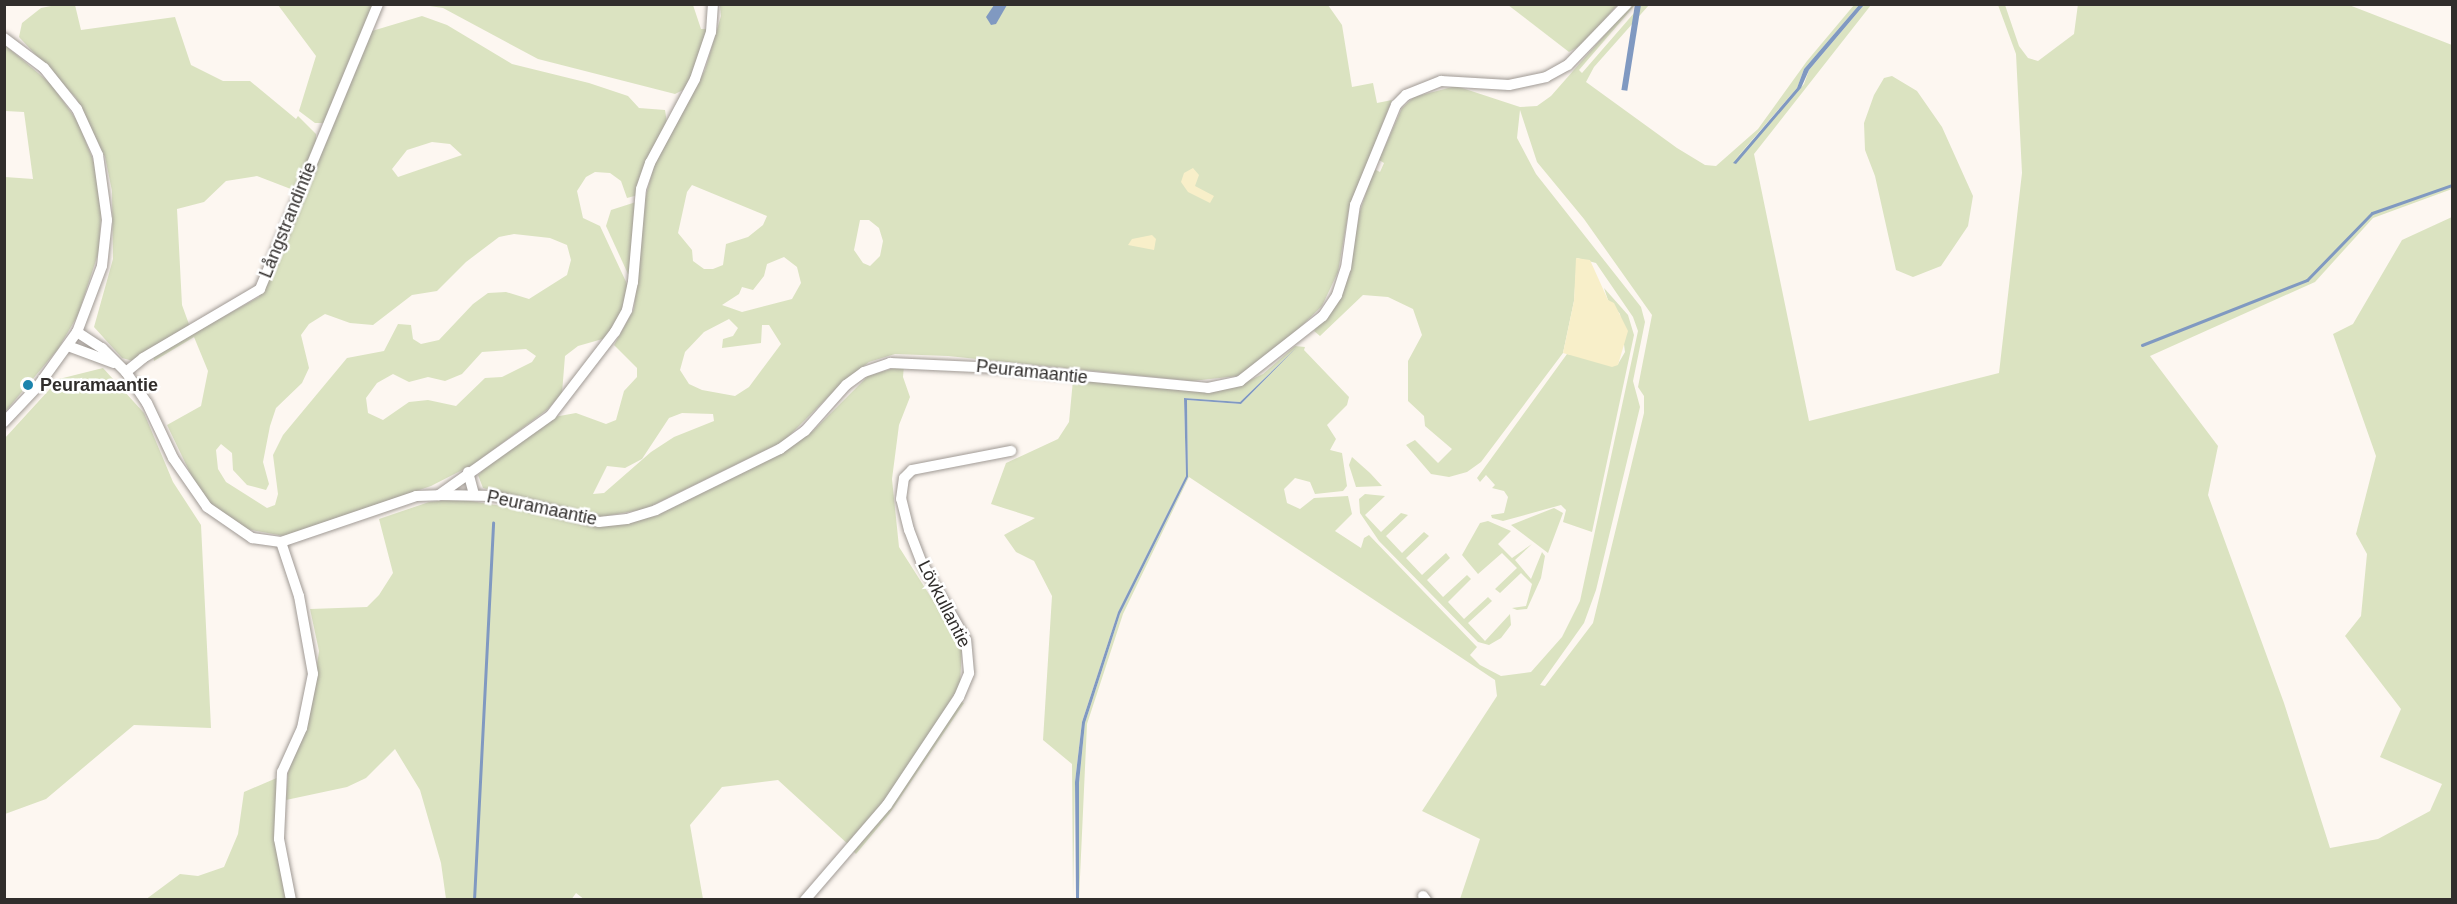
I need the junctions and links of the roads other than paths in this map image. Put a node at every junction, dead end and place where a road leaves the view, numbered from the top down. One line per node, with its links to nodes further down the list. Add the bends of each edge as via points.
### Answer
1 (378, 4): 8 (street, Långstrandintie, via 260,290 157,349)
2 (713, 4): 11 (street, via 711,32 696,76 650,163 641,189 627,310 615,332 551,415)
3 (1627, 4): 12 (street, Peuramaantie, via 1568,65 1546,77 1509,85 1441,81 1406,95 1396,105 1355,205 1346,268 1337,296 1323,316 1240,381 1208,388 998,368 890,363 864,372 846,385 805,431 780,449 656,510 599,522)
4 (4, 38): 5 (street, via 44,68 63,89 89,132 102,172 105,246 97,285)
5 (77, 332): 6 (street); 7 (street, via 102,348)
6 (68, 346): 7 (street); 9 (street, via 39,386)
7 (115, 364): 8 (street)
8 (126, 372): 14 (street, via 147,403 173,458 207,507 239,533)
9 (4, 422)
10 (1011, 451): 16 (street, Lövkullantie, via 912,470 904,478 902,499 909,530 921,561 966,640 969,673 887,805)
11 (468, 472): 12 (street); 13 (street)
12 (474, 494): 13 (street, Peuramaantie)
13 (439, 495): 14 (street, Peuramaantie, via 416,496)
14 (281, 542): 15 (street, via 299,596 313,674 302,728 281,781 279,839)
15 (291, 900)
16 (805, 900)

